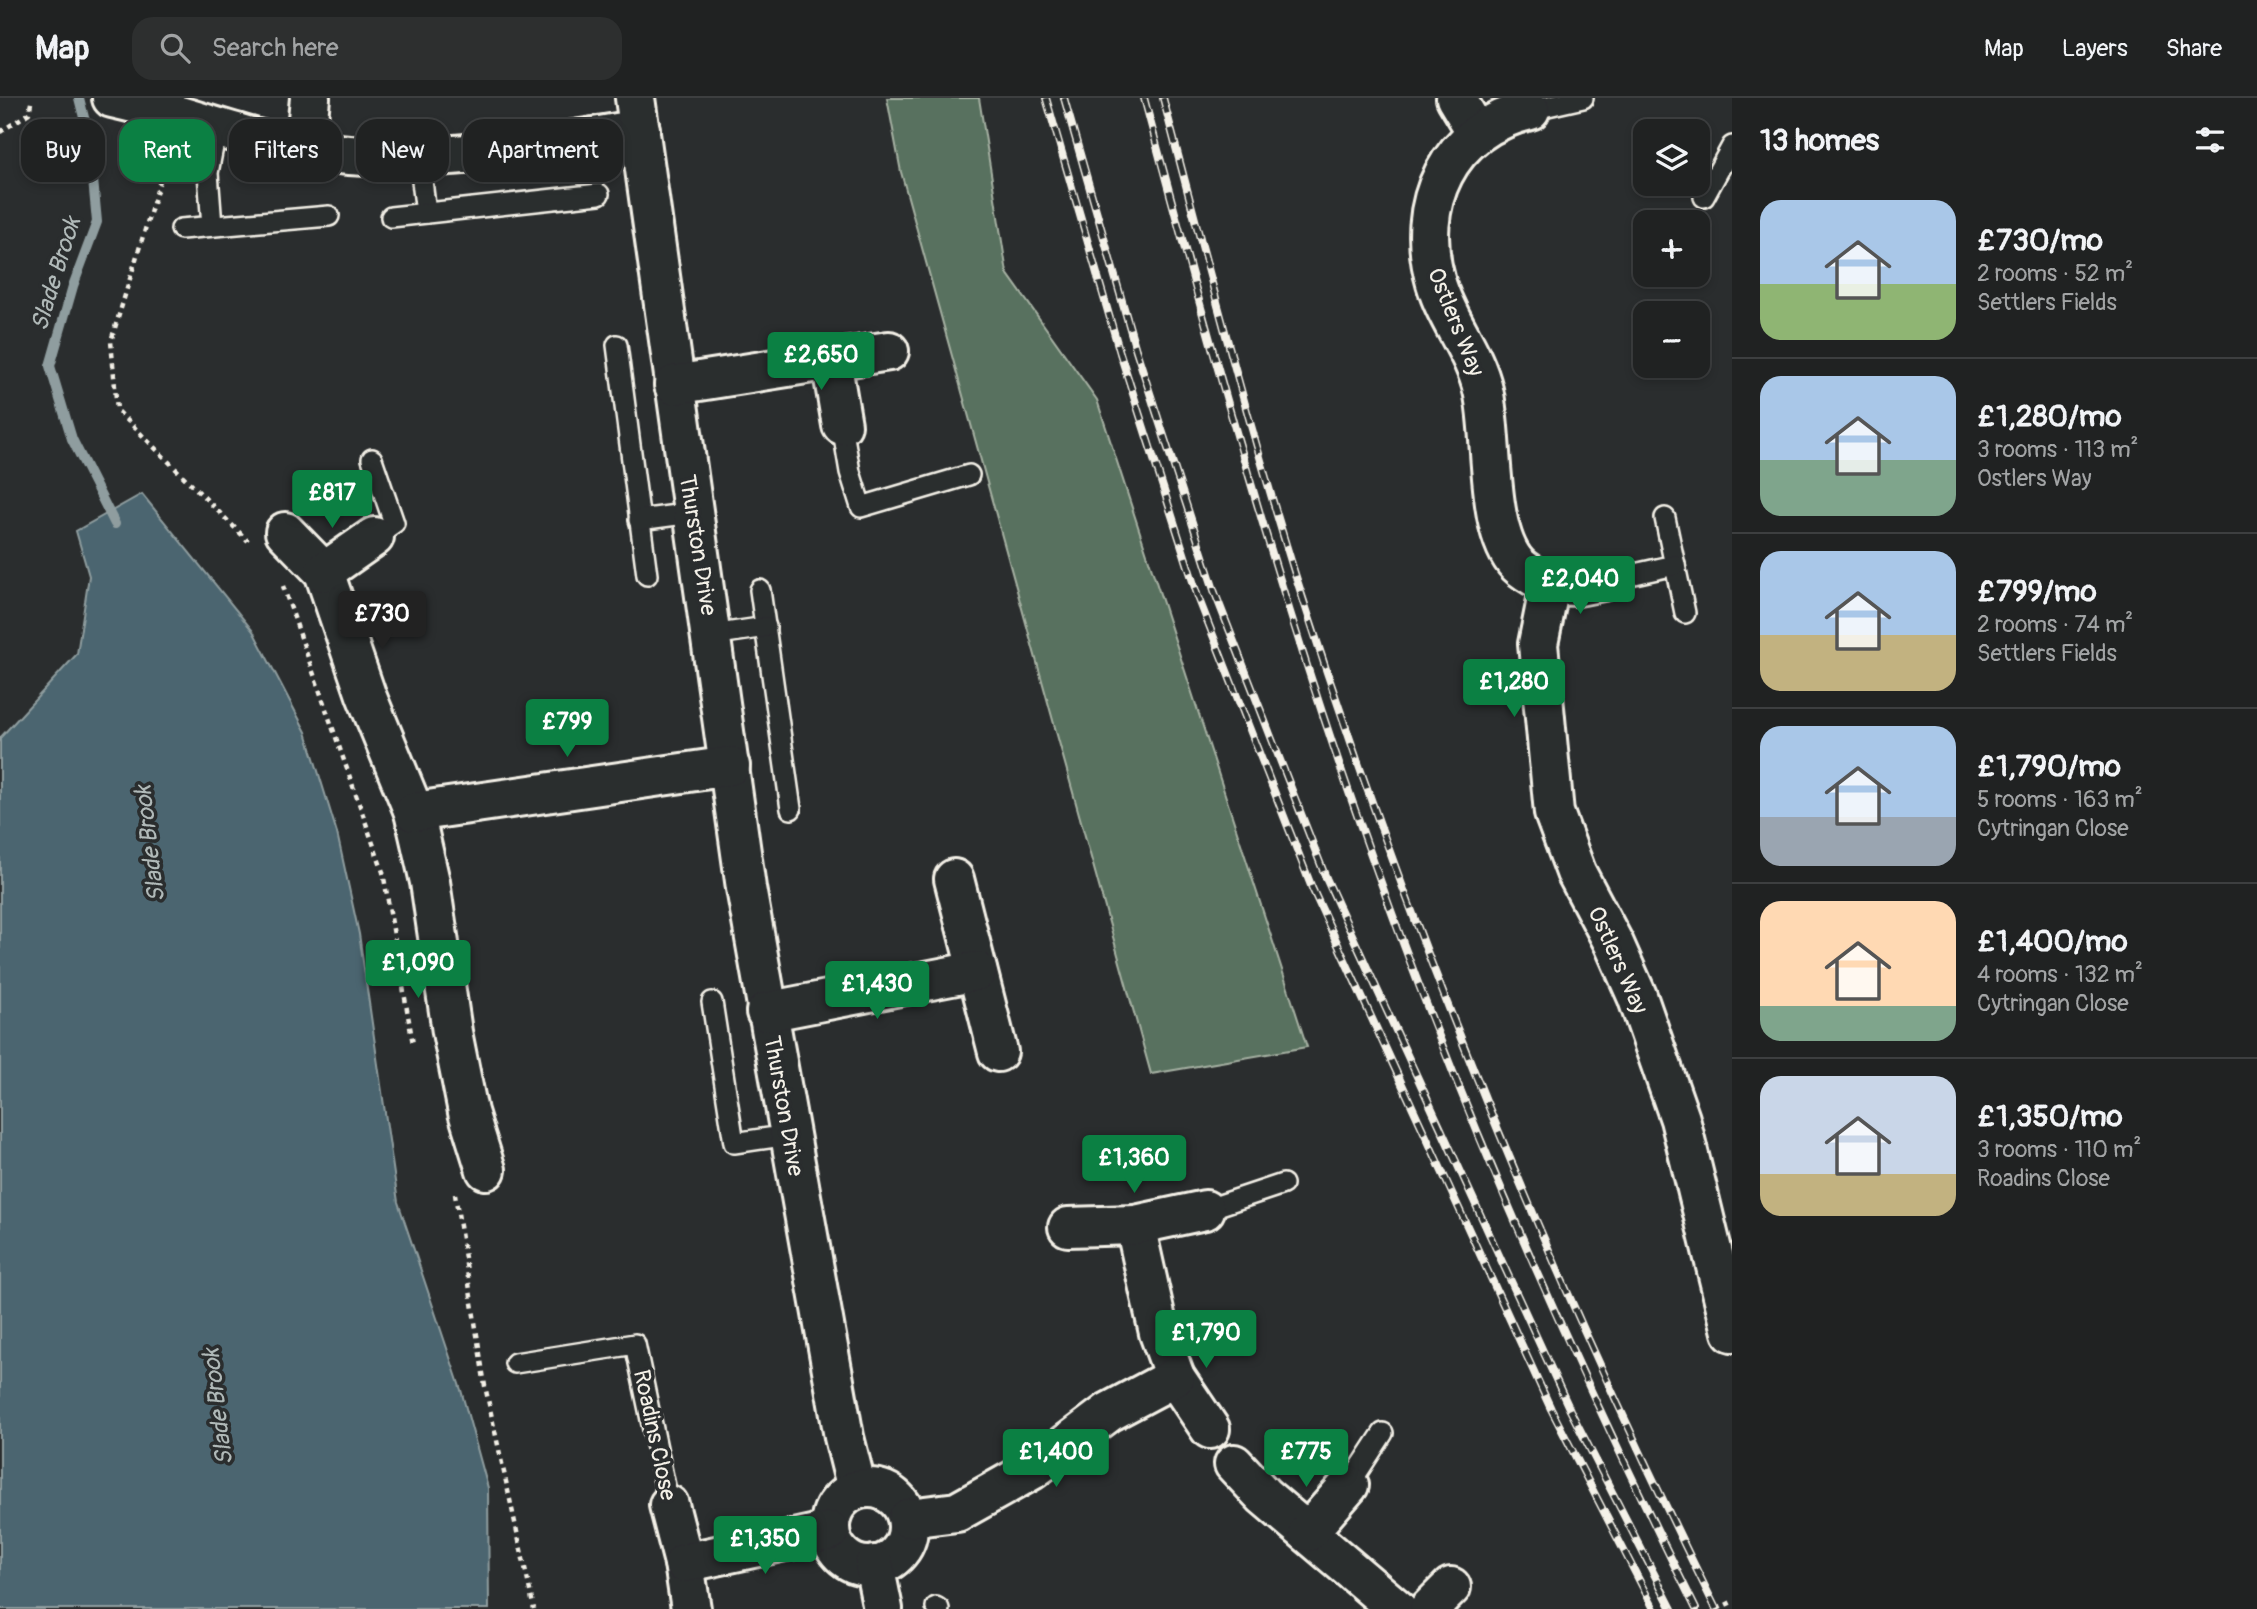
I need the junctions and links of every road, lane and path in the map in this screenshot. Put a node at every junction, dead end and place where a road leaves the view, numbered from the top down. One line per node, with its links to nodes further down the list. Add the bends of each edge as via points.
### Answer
1 (32, 98): 12 (path, via 29,113)
2 (113, 98): 7 (street, Thurston Drive)
3 (310, 98): 9 (street)
4 (1456, 98): 13 (street)
5 (1583, 98): 6 (lane)
6 (1530, 110): 13 (street, Ostlers Way, via 1506,116)
7 (180, 114): 10 (street, Thurston Drive); 35 (path, via 111,341 117,410)
8 (638, 114): 15 (street, Thurston Drive); 27 (street, Thurston Drive)
9 (308, 119)
10 (216, 126): 11 (street, Thurston Drive); 22 (lane, via 208,173)
11 (229, 129)
12 (0, 132)
13 (1477, 133): 41 (street, Ostlers Way, via 1434,192 1430,257 1436,285 1480,376 1490,466 1507,547 1526,572)
14 (1732, 146): 18 (lane)
15 (449, 151)
16 (422, 182): 19 (lane)
17 (599, 194): 19 (lane)
18 (1704, 197)
19 (426, 213): 21 (lane)
20 (330, 216): 22 (lane)
21 (391, 217)
22 (212, 226): 23 (lane)
23 (181, 229)
24 (617, 345): 33 (lane)
25 (889, 351): 26 (street)
26 (831, 360): 27 (street); 28 (street)
27 (674, 385): 31 (street, Thurston Drive)
28 (842, 425): 30 (lane, via 861,507)
29 (372, 458): 34 (lane, via 394,523)
30 (969, 475)
31 (692, 513): 33 (lane); 45 (street, Thurston Drive)
32 (1665, 518): 36 (lane)
33 (639, 520): 38 (lane)
34 (374, 537): 37 (street)
35 (272, 541): 37 (street)
36 (1675, 565): 39 (lane); 43 (lane)
37 (324, 572): 48 (street, via 366,695)
38 (647, 575)
39 (1604, 581): 41 (street)
40 (282, 584): 53 (path, via 383,872)
41 (1550, 585): 62 (street, Ostlers Way, via 1538,644 1554,813 1576,872 1637,996 1680,1119)
42 (760, 590): 44 (lane)
43 (1685, 613)
44 (766, 627): 45 (lane); 47 (lane)
45 (712, 635): 46 (street, Thurston Drive)
46 (730, 766): 48 (street); 52 (street, Thurston Drive)
47 (791, 809)
48 (414, 812): 56 (street, via 430,882 465,1099)
49 (954, 879): 50 (street)
50 (977, 971): 52 (street); 54 (street)
51 (712, 1002): 55 (lane, via 734,1143)
52 (766, 1012): 55 (street, Thurston Drive)
53 (414, 1046)
54 (998, 1052)
55 (789, 1135): 69 (street, Thurston Drive)
56 (486, 1170)
57 (1283, 1184): 59 (lane)
58 (455, 1191): 77 (path, via 485,1386)
59 (1205, 1210): 60 (street)
60 (1135, 1226): 61 (street); 64 (street, via 1159,1333)
61 (1068, 1227)
62 (1732, 1332)
63 (515, 1363): 70 (lane, Roadins Close, via 635,1344)
64 (1175, 1377): 65 (street); 71 (street, via 1110,1412 1032,1470 957,1512)
65 (1210, 1429)
66 (1383, 1433): 68 (lane)
67 (1234, 1464): 73 (street)
68 (1349, 1485): 73 (street)
69 (857, 1489): 71 (street, via 886,1491 904,1507); 72 (street, via 835,1506)
70 (669, 1505): 74 (street, Roadins Close)
71 (908, 1518): 75 (street, via 904,1546 895,1558)
72 (830, 1531): 74 (street); 75 (street, via 834,1546 845,1558)
73 (1308, 1532): 80 (street)
74 (684, 1563): 78 (street, Roadins Close)
75 (874, 1566): 79 (street)
76 (1732, 1602): 81 (path)
77 (534, 1609)
78 (691, 1609)
79 (883, 1609)
80 (1396, 1609)
81 (1717, 1609)

